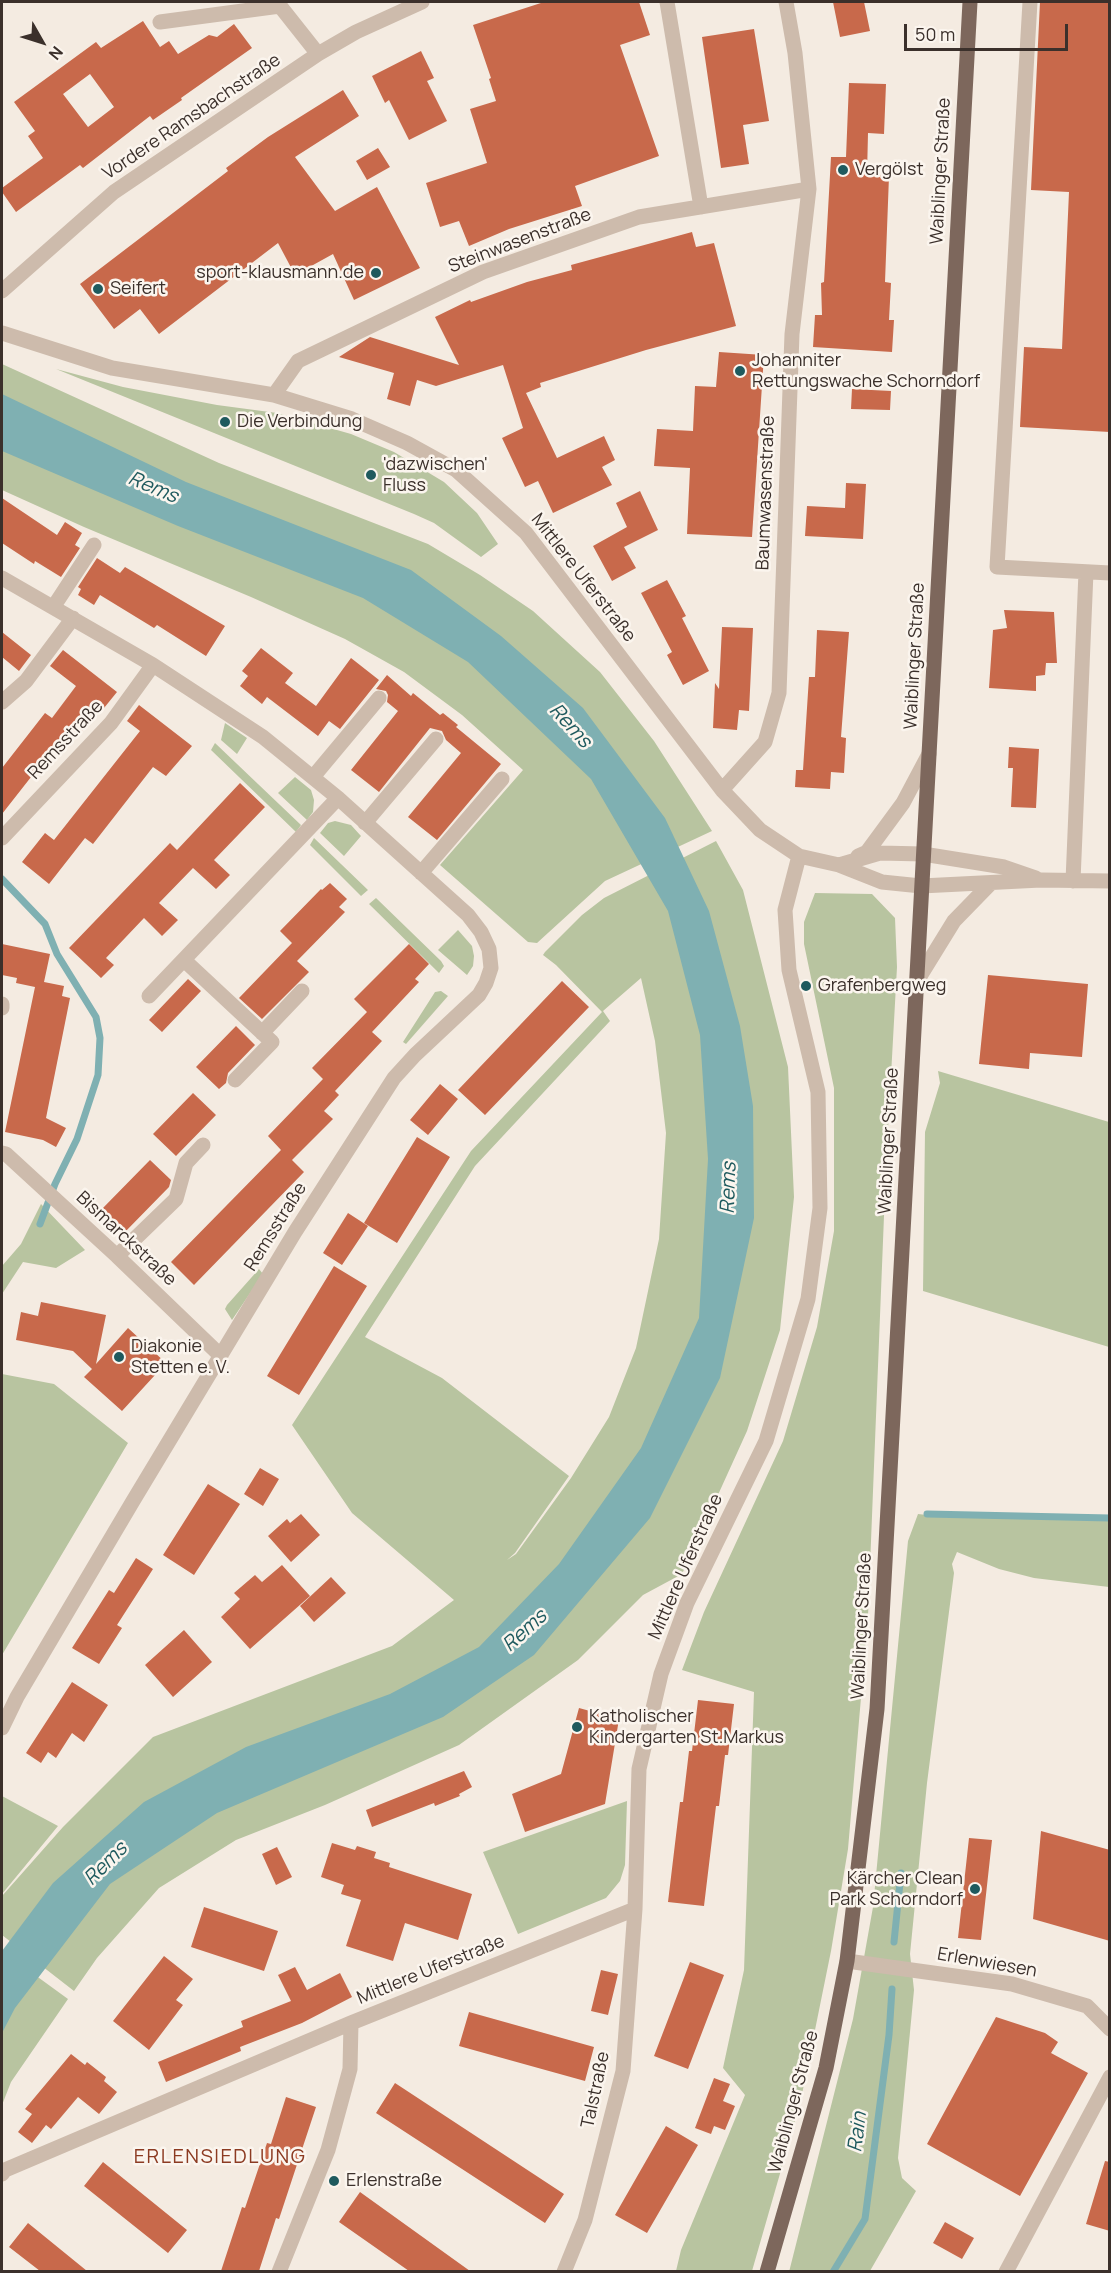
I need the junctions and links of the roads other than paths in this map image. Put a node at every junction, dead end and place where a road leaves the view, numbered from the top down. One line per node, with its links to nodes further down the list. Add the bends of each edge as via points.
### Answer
1 (422, 2): 7 (street, Vordere Ramsbachstraße)
2 (667, 2): 9 (street)
3 (786, 2): 8 (street, Baumwasenstraße)
4 (970, 2): 23 (main road, Waiblinger Straße)
5 (1030, 2): 14 (street, via 997,567)
6 (160, 22): 7 (street, via 280,6)
7 (318, 54): 10 (street, Vordere Ramsbachstraße, via 114,192)
8 (809, 189): 9 (street, Steinwasenstraße); 26 (street, Baumwasenstraße, via 792,334 778,693 765,742)
9 (701, 207): 12 (street, Steinwasenstraße, via 639,217 483,272 298,361)
10 (2, 291)
11 (2, 333): 12 (street, Mittlere Uferstraße, via 112,368)
12 (274, 395): 26 (street, Mittlere Uferstraße, via 352,418 456,470 526,533)
13 (94, 544): 17 (street)
14 (1086, 572): 15 (street); 35 (street)
15 (1110, 573)
16 (2, 578): 17 (street, Remsstraße)
17 (54, 606): 18 (street, Remsstraße)
18 (73, 618): 19 (street, Remsstraße); 21 (street, via 26,681)
19 (153, 665): 24 (street, Remsstraße, via 264,737); 29 (street, Remsstraße, via 111,723)
20 (379, 698): 24 (street)
21 (2, 702)
22 (436, 739): 28 (street)
23 (929, 754): 30 (main road, Waiblinger Straße); 32 (street, via 903,803 867,852)
24 (313, 777): 27 (street, Remsstraße)
25 (502, 779): 33 (street)
26 (722, 790): 31 (street, Mittlere Uferstraße, via 760,830)
27 (338, 798): 28 (street, Remsstraße); 39 (street)
28 (365, 823): 33 (street, Remsstraße)
29 (2, 838)
30 (923, 854): 32 (street, Mittlere Uferstraße, via 879,853); 34 (street, via 1005,867); 38 (main road, Waiblinger Straße)
31 (799, 856): 32 (street, Mittlere Uferstraße); 50 (street, Mittlere Uferstraße, via 785,910 789,970 818,1092 820,1208 808,1299 766,1441 687,1603 661,1674 639,1768)
32 (839, 865): 38 (street, Mittlere Uferstraße, via 882,882)
33 (421, 873): 48 (street, Remsstraße, via 468,915 481,932 489,949 491,968 486,983 479,995 394,1078)
34 (1041, 880): 35 (street); 37 (street)
35 (1073, 881): 36 (street)
36 (1110, 881)
37 (991, 883): 38 (street); 40 (street, via 954,921)
38 (921, 886): 40 (main road, Waiblinger Straße)
39 (184, 960): 42 (street); 43 (street)
40 (916, 981): 51 (main road, Waiblinger Straße, via 877,1709)
41 (302, 991): 43 (street)
42 (149, 996)
43 (262, 1033): 44 (street, via 272,1042)
44 (235, 1080)
45 (203, 1145): 47 (street, via 186,1163 176,1199)
46 (2, 1153): 47 (street, Bismarckstraße)
47 (117, 1256): 48 (street, Bismarckstraße)
48 (220, 1356): 49 (street, Remsstraße)
49 (2, 1728)
50 (635, 1909): 52 (street, Mittlere Uferstraße); 57 (street, Talstraße, via 623,2070 585,2220)
51 (847, 1961): 53 (street, Erlenwiesen, via 1012,1984 1087,2006); 58 (main road, Waiblinger Straße, via 826,2068)
52 (351, 2023): 55 (street, Mittlere Uferstraße); 56 (street, via 350,2069 328,2150)
53 (1110, 2029)
54 (1110, 2077): 59 (street)
55 (2, 2174)
56 (279, 2271)
57 (564, 2271)
58 (766, 2271)
59 (1006, 2271)

